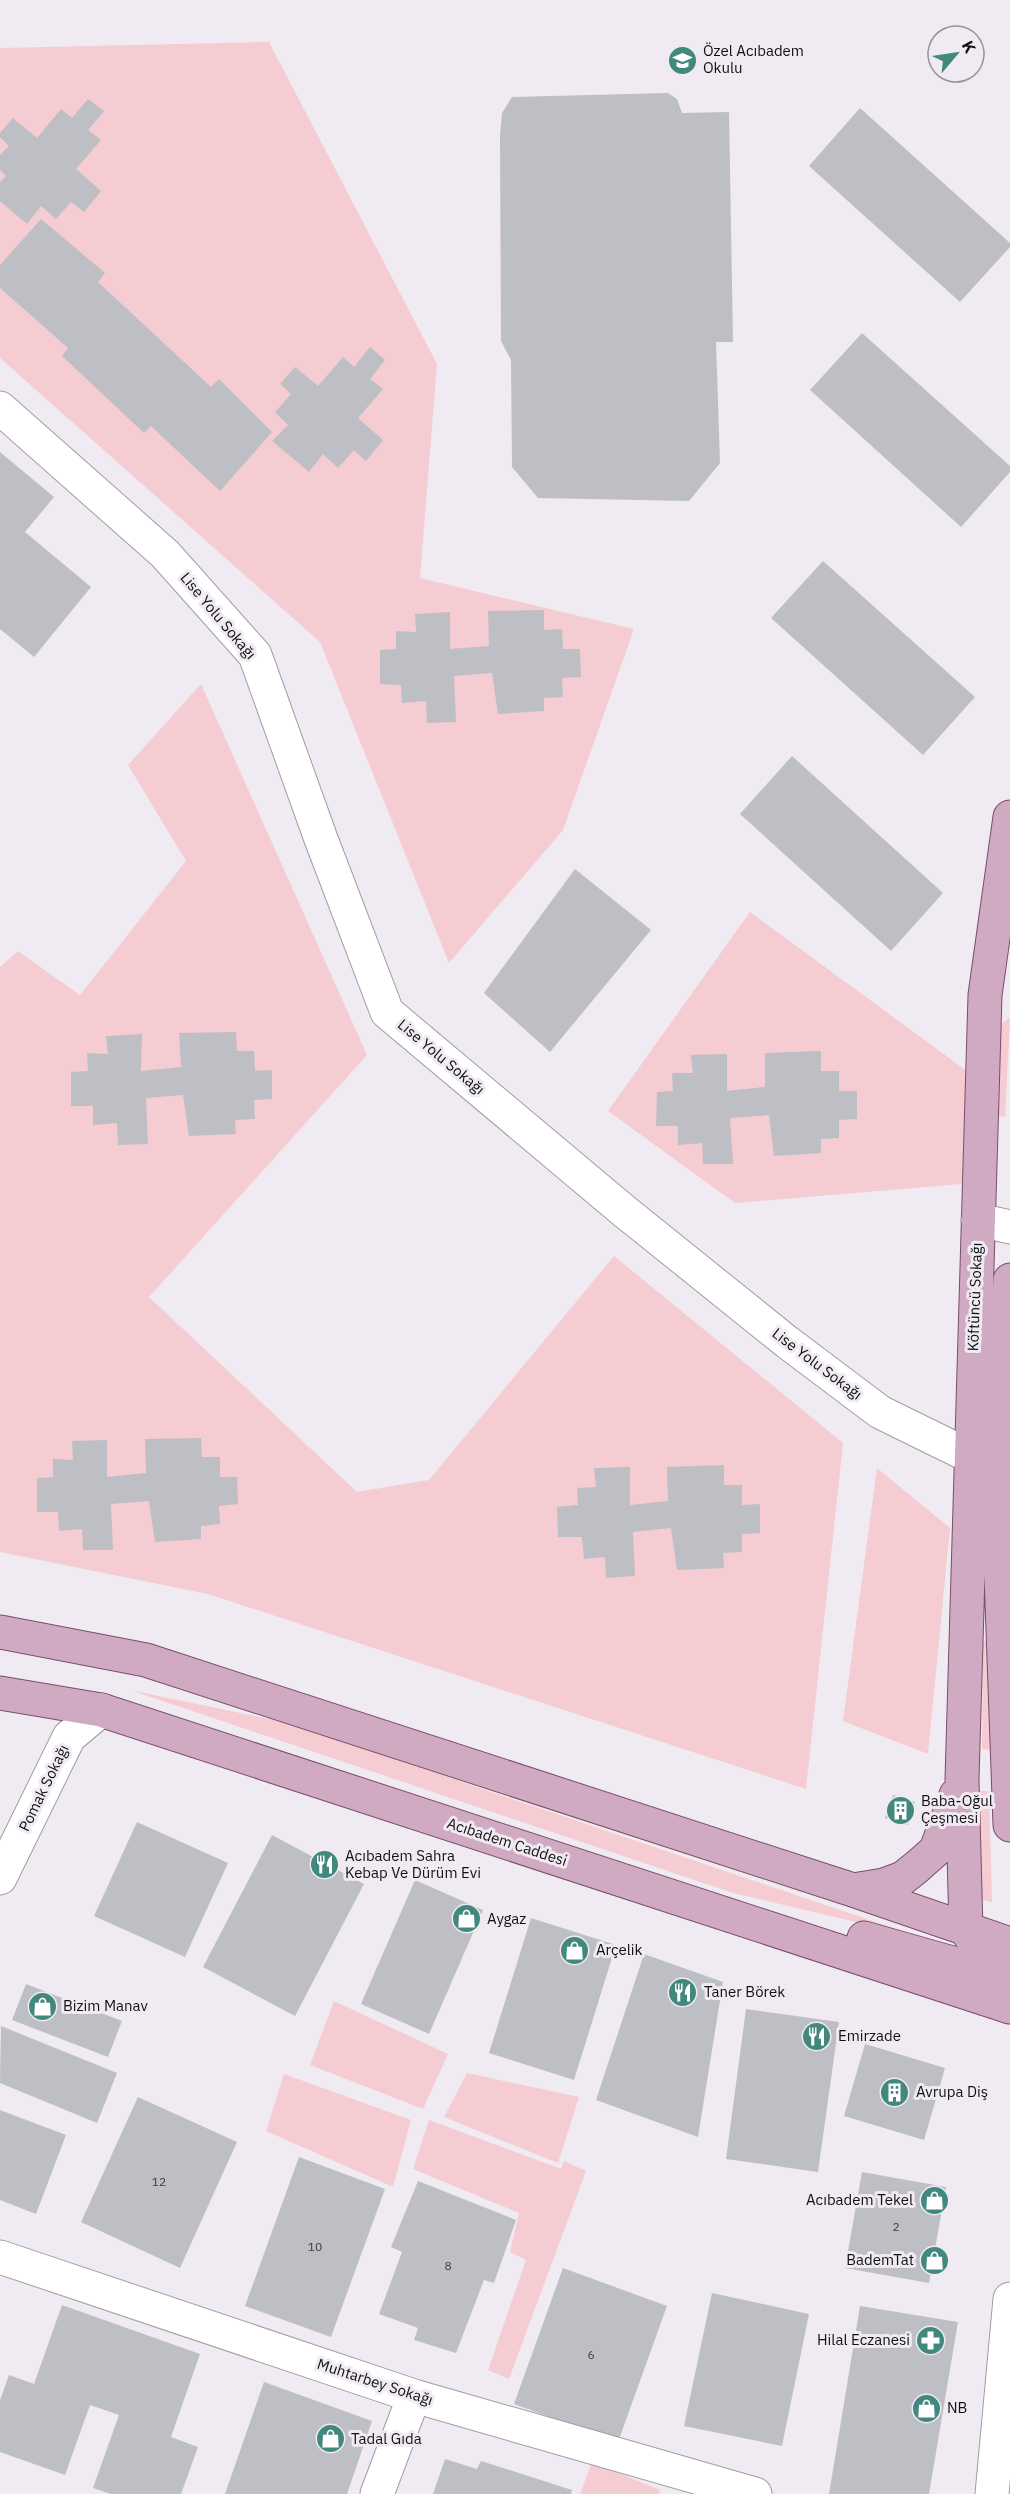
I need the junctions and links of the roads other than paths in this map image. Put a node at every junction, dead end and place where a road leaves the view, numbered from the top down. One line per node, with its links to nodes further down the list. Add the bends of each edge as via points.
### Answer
1 (0, 408): 6 (street, Lise Yolu Sokağı, via 165,554 255,655 387,1012 787,1342 880,1412)
2 (1010, 817): 3 (main road, Köftüncü Sokağı, via 985,995)
3 (978, 1220): 4 (street); 6 (main road, Köftüncü Sokağı)
4 (1010, 1227)
5 (1010, 1280): 6 (main road, Köftüncü Sokağı)
6 (985, 1463): 10 (main road, Köftüncü Sokağı); 11 (main road, Köftüncü Sokağı)
7 (0, 1632): 14 (main road, via 146,1660)
8 (0, 1692): 9 (main road, Acıbadem Caddesi)
9 (101, 1710): 13 (street, Pomak Sokağı, via 69,1737); 15 (main road, Acıbadem Caddesi)
10 (1009, 1775): 12 (main road, Köftüncü Sokağı)
11 (962, 1779): 14 (main road, Köftüncü Sokağı, via 936,1850 903,1878); 16 (main road, Köftüncü Sokağı)
12 (1010, 1825)
13 (0, 1878)
14 (853, 1890): 16 (main road)
15 (756, 1923): 17 (main road, via 837,1931 963,1966); 18 (main road, Acıbadem Caddesi)
16 (966, 1930): 17 (main road)
17 (1003, 1952): 18 (main road)
18 (1010, 2008)
19 (0, 2257): 21 (street, Muhtarbey Sokağı)
20 (1010, 2299): 24 (street)
21 (414, 2396): 22 (street); 23 (street, Muhtarbey Sokağı)
22 (377, 2494)
23 (755, 2494)
24 (992, 2494)

